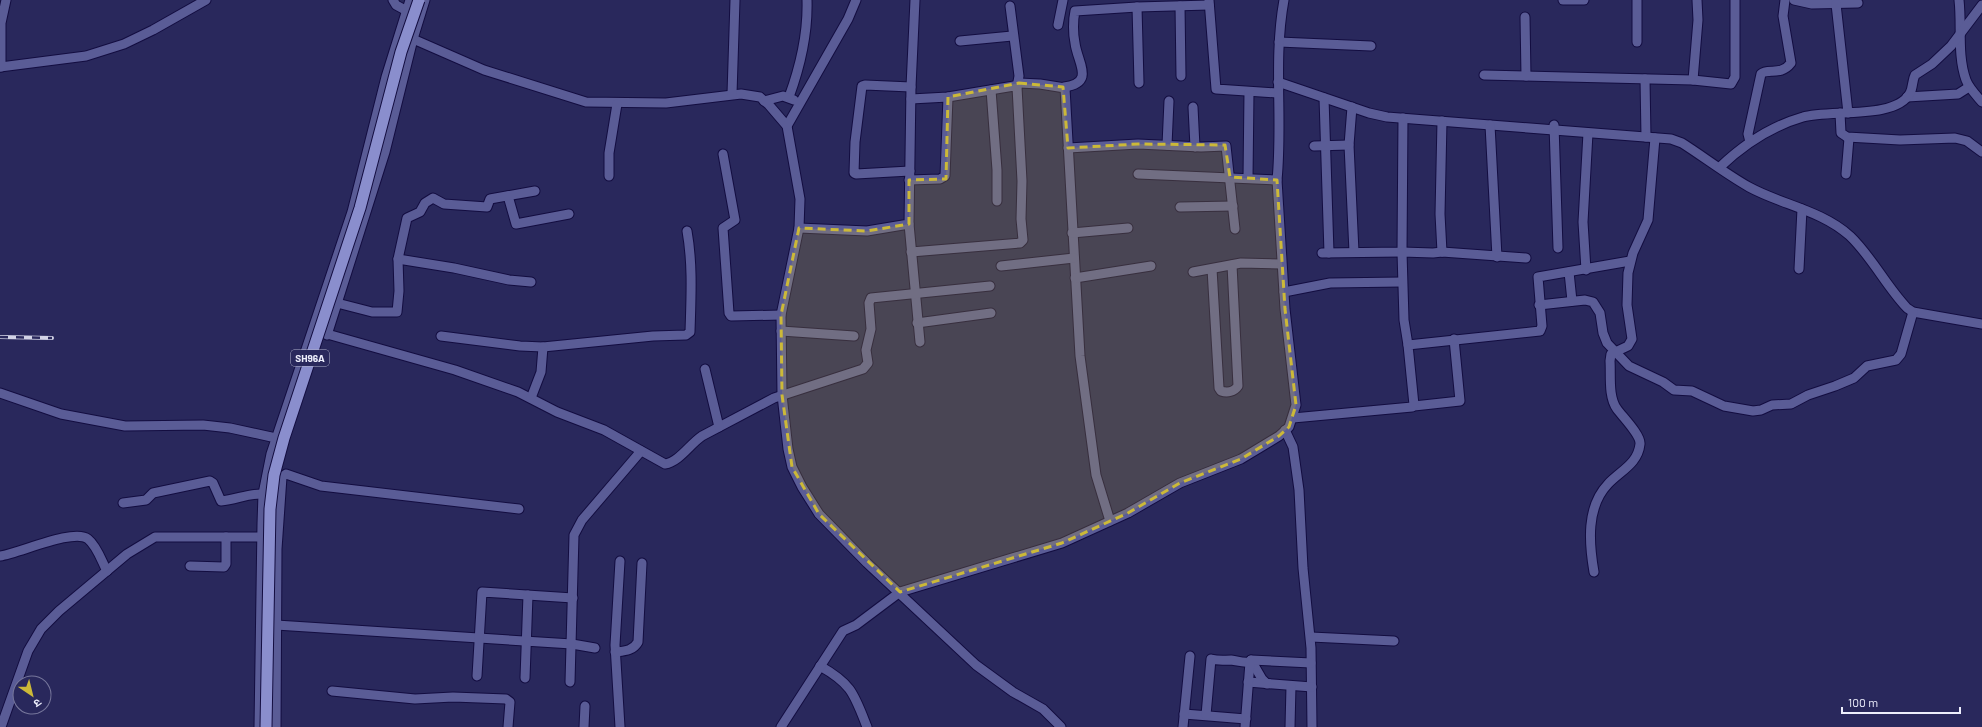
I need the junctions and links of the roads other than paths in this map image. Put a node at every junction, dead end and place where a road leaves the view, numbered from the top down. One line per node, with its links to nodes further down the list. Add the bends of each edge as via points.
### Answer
1 (6, 0): 41 (street, via 1,23)
2 (206, 0): 41 (street, via 124,44 86,56)
3 (393, 0): 30 (street, via 396,5)
4 (410, 0): 30 (street)
5 (419, 0): 204 (main road, SH96A, bridge, via 401,52 360,208 274,475 270,509)
6 (425, 0): 36 (street)
7 (735, 0): 57 (street)
8 (807, 0): 58 (street, via 802,50)
9 (856, 0): 50 (street)
10 (915, 0): 51 (street)
11 (1063, 0): 32 (street)
12 (1284, 0): 38 (street)
13 (1563, 0): 14 (street)
14 (1584, 0)
15 (1637, 0): 39 (street)
16 (1697, 0): 46 (street)
17 (1735, 0): 46 (street, via 1734,81 1731,84)
18 (1785, 0): 80 (street, via 1783,16 1791,62 1782,70 1764,71 1761,74 1748,134)
19 (1794, 0): 25 (street, via 1812,4)
20 (1959, 0): 34 (street)
21 (1209, 2): 28 (street); 55 (street, via 1214,86 1218,90)
22 (1151, 3): 28 (street); 29 (street)
23 (1858, 3): 25 (street)
24 (1121, 4): 29 (street); 52 (street, via 1074,12 1075,44 1082,74 1074,86)
25 (1836, 4): 70 (street)
26 (1982, 5): 34 (street)
27 (1010, 6): 35 (street)
28 (1180, 6): 43 (street)
29 (1137, 7): 48 (street)
30 (407, 11): 33 (street)
31 (1525, 17): 44 (street)
32 (1058, 25)
33 (401, 31): 36 (street); 143 (street, via 386,77 352,212)
34 (1961, 32): 54 (street, via 1962,61); 60 (street, via 1932,64 1915,75)
35 (1012, 36): 37 (street); 49 (street)
36 (413, 39): 66 (street, via 484,70 574,99); 136 (street, via 385,152)
37 (960, 40)
38 (1279, 42): 40 (street); 47 (street)
39 (1637, 42)
40 (1371, 46)
41 (0, 67)
42 (1484, 75): 44 (street)
43 (1181, 76)
44 (1526, 76): 45 (street)
45 (1645, 79): 46 (street); 77 (street)
46 (1693, 80)
47 (1278, 82): 56 (street); 61 (street)
48 (1139, 83)
49 (1018, 85): 52 (street); 53 (street); 111 (street, via 1022,241)
50 (810, 87): 58 (street); 67 (street)
51 (911, 87): 62 (street); 92 (street, via 862,86 854,173)
52 (1064, 87): 86 (street)
53 (991, 90): 59 (street); 99 (street)
54 (1969, 90): 60 (street, via 1952,94); 65 (street)
55 (1248, 92): 56 (street); 95 (street)
56 (1277, 93): 96 (street)
57 (732, 94): 63 (street, via 760,97); 66 (street, via 666,103)
58 (789, 97): 63 (street, via 776,96); 67 (street)
59 (948, 97): 62 (street); 92 (street, via 945,176 940,179)
60 (1907, 97): 70 (street, via 1888,108)
61 (1324, 98): 69 (street); 82 (street)
62 (911, 100): 92 (street)
63 (764, 101): 74 (street)
64 (1169, 101): 81 (street)
65 (1982, 102)
66 (617, 104): 93 (street, via 609,153)
67 (800, 105): 74 (street)
68 (1193, 107): 85 (street)
69 (1352, 107): 71 (street, via 1386,117); 83 (street)
70 (1844, 113): 78 (street, via 1842,133); 80 (street, via 1801,117)
71 (1403, 118): 72 (street); 113 (street)
72 (1442, 121): 73 (street); 114 (street)
73 (1490, 125): 75 (street); 115 (street)
74 (787, 126): 105 (street, via 800,199)
75 (1554, 128): 76 (street); 110 (street)
76 (1588, 133): 77 (street); 126 (street, via 1583,222)
77 (1646, 137): 79 (street)
78 (1847, 137): 87 (street, via 1900,140 1954,138 1966,141); 91 (street, via 1849,138)
79 (1655, 138): 89 (street, via 1682,143); 119 (street, via 1648,220)
80 (1750, 142): 89 (street, via 1732,154)
81 (1167, 145): 85 (street); 86 (street)
82 (1326, 145): 83 (street); 84 (street); 112 (street, via 1326,253)
83 (1349, 145): 112 (street)
84 (1314, 146)
85 (1195, 147): 94 (street, via 1226,146)
86 (1068, 148): 109 (street)
87 (1982, 152)
88 (723, 154): 140 (street, via 735,220 723,228 729,313 731,316)
89 (1720, 167): 102 (street, via 1749,187)
90 (1138, 174): 94 (street)
91 (1846, 174)
92 (909, 175): 104 (street)
93 (609, 176)
94 (1230, 177): 95 (street); 100 (street)
95 (1248, 178): 96 (street)
96 (1277, 180): 120 (street)
97 (535, 191): 98 (street)
98 (508, 196): 103 (street, via 516,224); 118 (street, via 490,199 487,207 444,204 433,198 428,200 420,212 407,218)
99 (997, 201)
100 (1232, 206): 101 (street); 107 (street)
101 (1180, 207)
102 (1802, 209): 125 (street); 138 (street, via 1818,215 1850,237 1898,299)
103 (569, 214)
104 (908, 224): 105 (street, via 867,231); 111 (street)
105 (799, 228): 140 (street)
106 (1128, 228): 109 (street)
107 (1235, 229)
108 (687, 231): 151 (street, via 691,276 688,334)
109 (1072, 233): 116 (street)
110 (1558, 248)
111 (911, 252): 134 (street)
112 (1354, 252): 113 (street)
113 (1402, 252): 114 (street); 131 (street)
114 (1442, 252): 115 (street)
115 (1497, 257): 117 (street)
116 (1074, 258): 122 (street); 129 (street)
117 (1526, 258)
118 (398, 259): 130 (street); 136 (street, via 397,312 363,311)
119 (1630, 261): 126 (street); 152 (street, via 1627,305 1632,340 1628,346)
120 (1281, 264): 121 (street); 133 (street)
121 (1232, 265): 124 (street); 124 (street, via 1238,386 1228,392 1218,388)
122 (1001, 266)
123 (1150, 266): 129 (street)
124 (1212, 269): 127 (street)
125 (1798, 269)
126 (1586, 270): 128 (street)
127 (1194, 272)
128 (1569, 272): 135 (street); 137 (street, via 1538,277)
129 (1075, 278): 166 (street, via 1080,356 1094,462)
130 (531, 282)
131 (1402, 282): 133 (street, via 1330,283); 150 (street)
132 (990, 286): 134 (street)
133 (1284, 292): 158 (street, via 1296,405)
134 (915, 294): 141 (street); 155 (street, via 869,299 871,329 866,350 868,363 863,369)
135 (1572, 302): 137 (street); 152 (street, via 1590,301 1596,305 1605,339)
136 (337, 303): 145 (street)
137 (1539, 305): 148 (street, via 1542,326 1540,331)
138 (1913, 312): 142 (street); 152 (street, via 1901,354 1896,360 1867,366 1854,378 1791,404 1772,404 1758,410 1729,408 1692,391 1674,390 1629,366)
139 (990, 313): 141 (street)
140 (781, 315): 144 (street)
141 (917, 323): 149 (street)
142 (1982, 324)
143 (313, 330): 145 (street); 161 (street)
144 (781, 331): 147 (street); 155 (street)
145 (327, 335): 156 (street, via 455,370)
146 (441, 336): 151 (street)
147 (854, 336)
148 (1454, 339): 150 (street); 157 (street, via 1460,401)
149 (920, 342)
150 (1408, 345): 157 (street)
151 (543, 347): 156 (street, via 541,372)
152 (1614, 352): 174 (street, via 1610,361 1613,402 1638,437 1640,444 1633,462 1608,484 1593,511 1590,549)
153 (706, 369): 159 (street)
154 (0, 393): 161 (street, via 61,414 125,426 203,425)
155 (782, 395): 159 (street); 175 (street, via 788,449 792,467 802,487 820,514 867,563)
156 (531, 398): 162 (street, via 557,412 604,430)
157 (1414, 406): 158 (street)
158 (1293, 418): 160 (street)
159 (719, 427): 162 (street, via 692,443 669,464)
160 (1285, 430): 166 (street, via 1241,459 1180,483); 179 (street, via 1293,447 1299,490 1303,568)
161 (276, 438): 163 (street)
162 (641, 452): 177 (street, via 576,528)
163 (263, 494): 164 (street, via 221,501 210,481 153,493 146,500); 168 (street)
164 (123, 503)
165 (519, 509): 178 (street, via 321,486 286,474 281,479)
166 (1110, 522): 175 (street, via 1062,543)
167 (226, 537): 168 (street); 172 (street, via 224,567); 173 (street, via 156,537 127,554)
168 (262, 537): 203 (street)
169 (0, 556): 173 (street, via 15,554 76,535 92,544)
170 (620, 561): 185 (street)
171 (642, 563): 185 (street, via 638,642 629,650)
172 (190, 566)
173 (107, 571): 202 (street, via 41,629 28,651)
174 (1594, 572)
175 (900, 592): 189 (street, via 856,625 843,631); 211 (street, via 976,665 1013,692 1043,709)
176 (528, 595): 177 (street); 180 (street, via 482,592); 182 (street)
177 (573, 598): 183 (street)
178 (276, 625): 180 (street); 205 (street)
179 (1311, 637): 181 (street); 188 (street)
180 (478, 638): 182 (street); 190 (street)
181 (1394, 641)
182 (528, 642): 183 (street); 191 (street)
183 (572, 644): 184 (street); 192 (street)
184 (595, 648)
185 (615, 652): 208 (street)
186 (1190, 656): 199 (street)
187 (1251, 661): 188 (street); 193 (street); 194 (street); 200 (street, via 1240,664 1230,660 1221,662 1211,659)
188 (1312, 663): 196 (street)
189 (820, 666): 209 (street); 210 (street, via 840,678 852,692)
190 (477, 676)
191 (525, 678)
192 (570, 682)
193 (1248, 682): 194 (street); 201 (street)
194 (1267, 684): 195 (street)
195 (1291, 686): 196 (street); 213 (street)
196 (1312, 687): 214 (street)
197 (332, 691): 206 (street, via 415,699 506,699 510,702)
198 (585, 706): 207 (street)
199 (1184, 714): 200 (street); 212 (street)
200 (1206, 716): 201 (street)
201 (1245, 723)
202 (1, 727)
203 (259, 727)
204 (266, 727)
205 (276, 727)
206 (508, 727)
207 (584, 727)
208 (620, 727)
209 (781, 727)
210 (867, 727)
211 (1061, 727)
212 (1183, 727)
213 (1290, 727)
214 (1312, 727)

